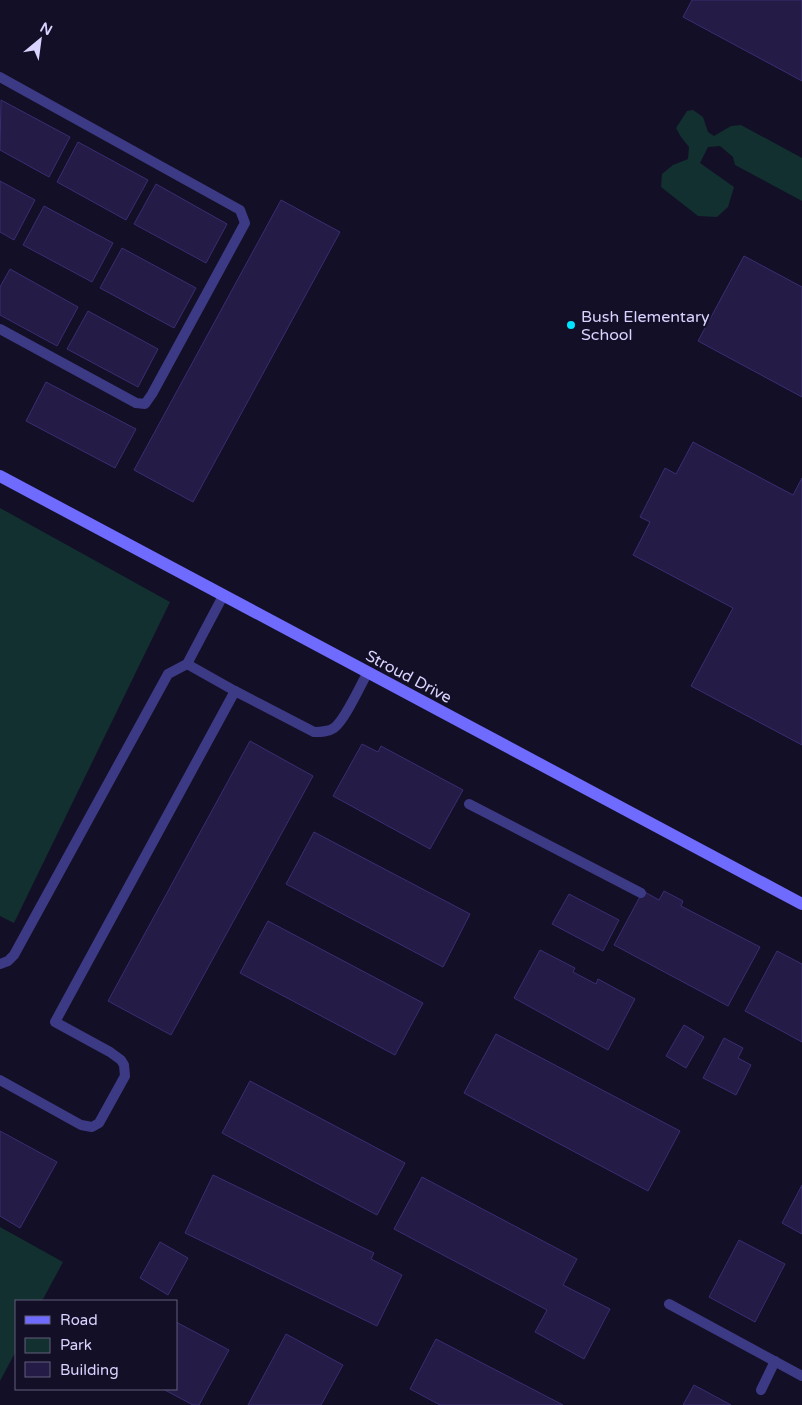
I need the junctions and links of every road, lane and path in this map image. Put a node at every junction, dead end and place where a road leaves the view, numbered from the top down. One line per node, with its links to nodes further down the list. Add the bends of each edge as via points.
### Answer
1 (0, 77): 2 (lane, via 240,210 245,223 145,404 136,403)
2 (0, 329)
3 (0, 476): 4 (street, Stroud Drive)
4 (223, 596): 5 (lane); 6 (street, Stroud Drive)
5 (187, 664): 7 (lane); 11 (lane, via 168,674 14,954)
6 (368, 672): 7 (lane, via 341,721 324,732 314,732); 10 (street, Stroud Drive)
7 (235, 690): 12 (lane, via 56,1022 116,1056 124,1065 125,1076 101,1119 88,1128)
8 (469, 804): 9 (lane)
9 (641, 893)
10 (802, 904)
11 (0, 964)
12 (0, 1080)
13 (669, 1304): 14 (lane)
14 (775, 1361): 15 (lane); 16 (lane)
15 (802, 1376)
16 (761, 1390)

